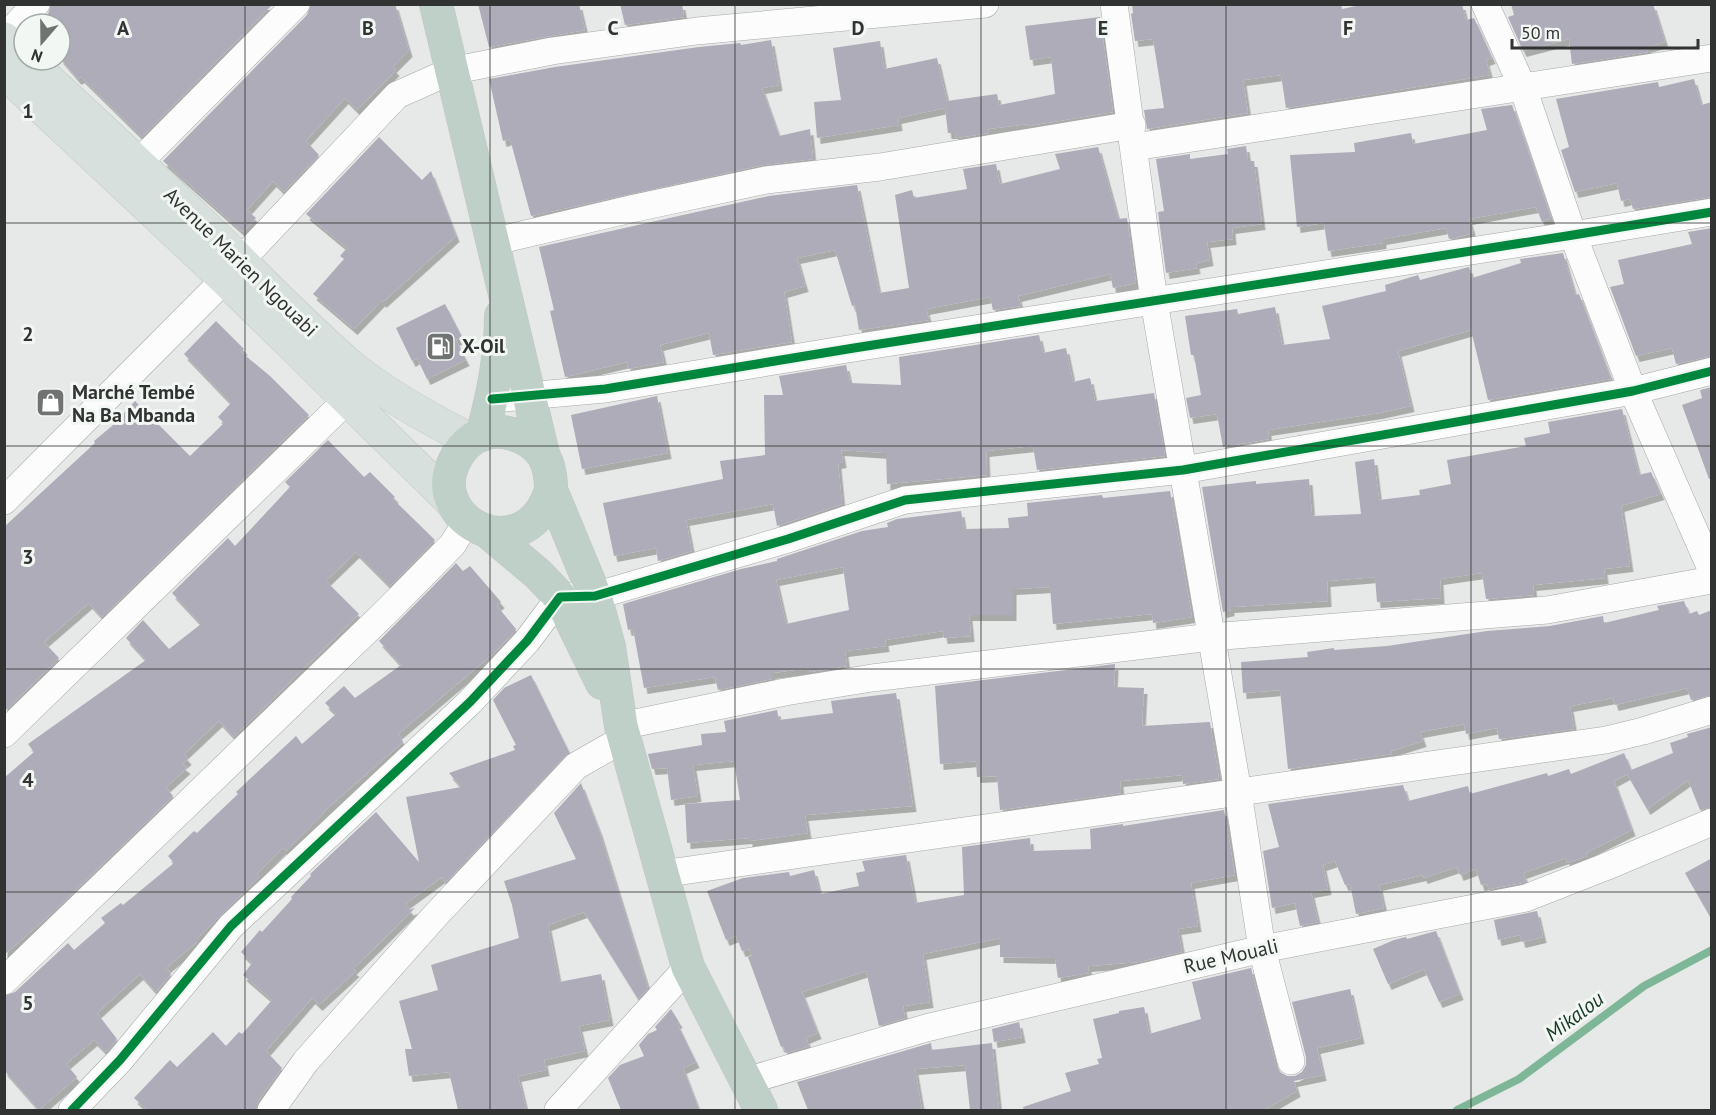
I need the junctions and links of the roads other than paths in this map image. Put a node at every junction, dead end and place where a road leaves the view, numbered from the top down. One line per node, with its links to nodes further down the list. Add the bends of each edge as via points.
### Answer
1 (36, 4): 7 (street)
2 (296, 4): 14 (street)
3 (436, 4): 9 (highway)
4 (985, 4): 9 (street, via 697,31 552,51)
5 (1114, 4): 13 (street)
6 (1485, 4): 12 (street)
7 (4, 38)
8 (1712, 58): 12 (street)
9 (451, 71): 17 (highway); 18 (street, via 397,95)
10 (4, 72): 18 (main road)
11 (41, 72): 14 (main road, Avenue Marien Ngouabi)
12 (1523, 88): 13 (street); 16 (street)
13 (1132, 136): 17 (street, via 766,180); 20 (street)
14 (138, 163): 18 (main road, Avenue Marien Ngouabi)
15 (1712, 212): 16 (street)
16 (1573, 235): 20 (street); 22 (street)
17 (492, 242): 19 (highway)
18 (233, 270): 25 (main road); 26 (main road, Avenue Marien Ngouabi, via 371,382); 30 (street)
19 (501, 282): 23 (highway); 24 (highway, via 500,346)
20 (1154, 301): 23 (street, via 605,390); 28 (street)
21 (1712, 371): 22 (street)
22 (1633, 391): 28 (street); 32 (street)
23 (530, 395): 24 (street); 27 (highway)
24 (492, 399): 26 (highway)
25 (347, 400): 31 (main road); 39 (street)
26 (477, 437): 27 (highway, via 505,432 526,439); 31 (highway, via 459,453 451,469 449,486)
27 (543, 454): 29 (highway, via 550,471)
28 (1183, 470): 34 (street, via 905,500); 36 (street)
29 (551, 490): 31 (highway, via 536,520 522,529 505,533); 34 (highway)
30 (4, 501)
31 (470, 519): 35 (highway); 45 (street, via 453,544 388,610)
32 (1712, 571)
33 (1712, 580): 36 (street, via 1547,610)
34 (595, 596): 35 (street); 38 (highway, via 609,646)
35 (560, 597): 38 (highway); 48 (street, via 470,702 231,926 120,1060)
36 (1212, 637): 38 (street, via 840,683 785,692); 40 (street)
37 (1712, 710): 40 (street, via 1606,740)
38 (623, 732): 42 (highway); 49 (street, via 576,766 435,916 314,1052)
39 (4, 734)
40 (1238, 792): 42 (street); 43 (street)
41 (1712, 822): 43 (street, Rue Mouali, via 1526,898)
42 (661, 874): 44 (highway)
43 (1262, 949): 46 (street); 47 (street, Rue Mouali, via 926,1028)
44 (687, 967): 47 (highway); 50 (street)
45 (4, 981)
46 (1291, 1061)
47 (746, 1081): 51 (highway)
48 (72, 1110)
49 (271, 1110)
50 (558, 1110)
51 (761, 1110)

